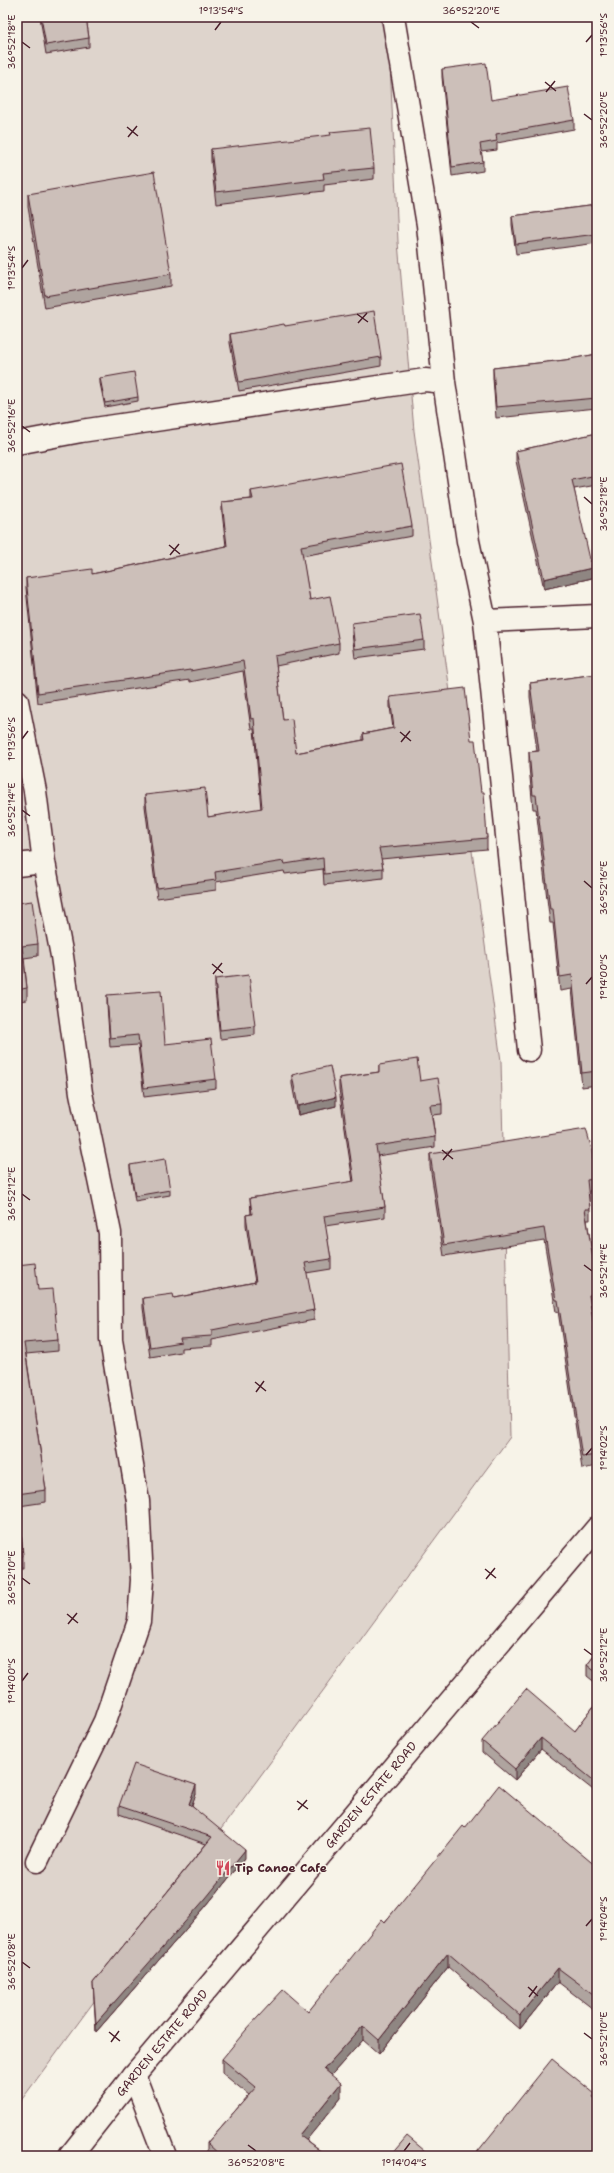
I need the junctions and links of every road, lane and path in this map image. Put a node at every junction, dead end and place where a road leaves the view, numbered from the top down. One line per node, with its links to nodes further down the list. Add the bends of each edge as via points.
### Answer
1 (393, 17): 2 (street, via 428,225)
2 (444, 382): 3 (street, via 425,380 81,431); 5 (street, via 468,541)
3 (17, 443)
4 (597, 616): 5 (street)
5 (485, 621): 9 (street)
6 (17, 701): 7 (street)
7 (44, 862): 8 (street); 11 (street, via 62,956 81,1092 110,1233 111,1340 138,1501 142,1580 139,1621 108,1714)
8 (17, 866)
9 (529, 1050)
10 (597, 1528): 12 (street, GARDEN ESTATE ROAD)
11 (37, 1861)
12 (134, 2075): 13 (street, GARDEN ESTATE ROAD); 14 (street)
13 (70, 2156)
14 (165, 2156)

